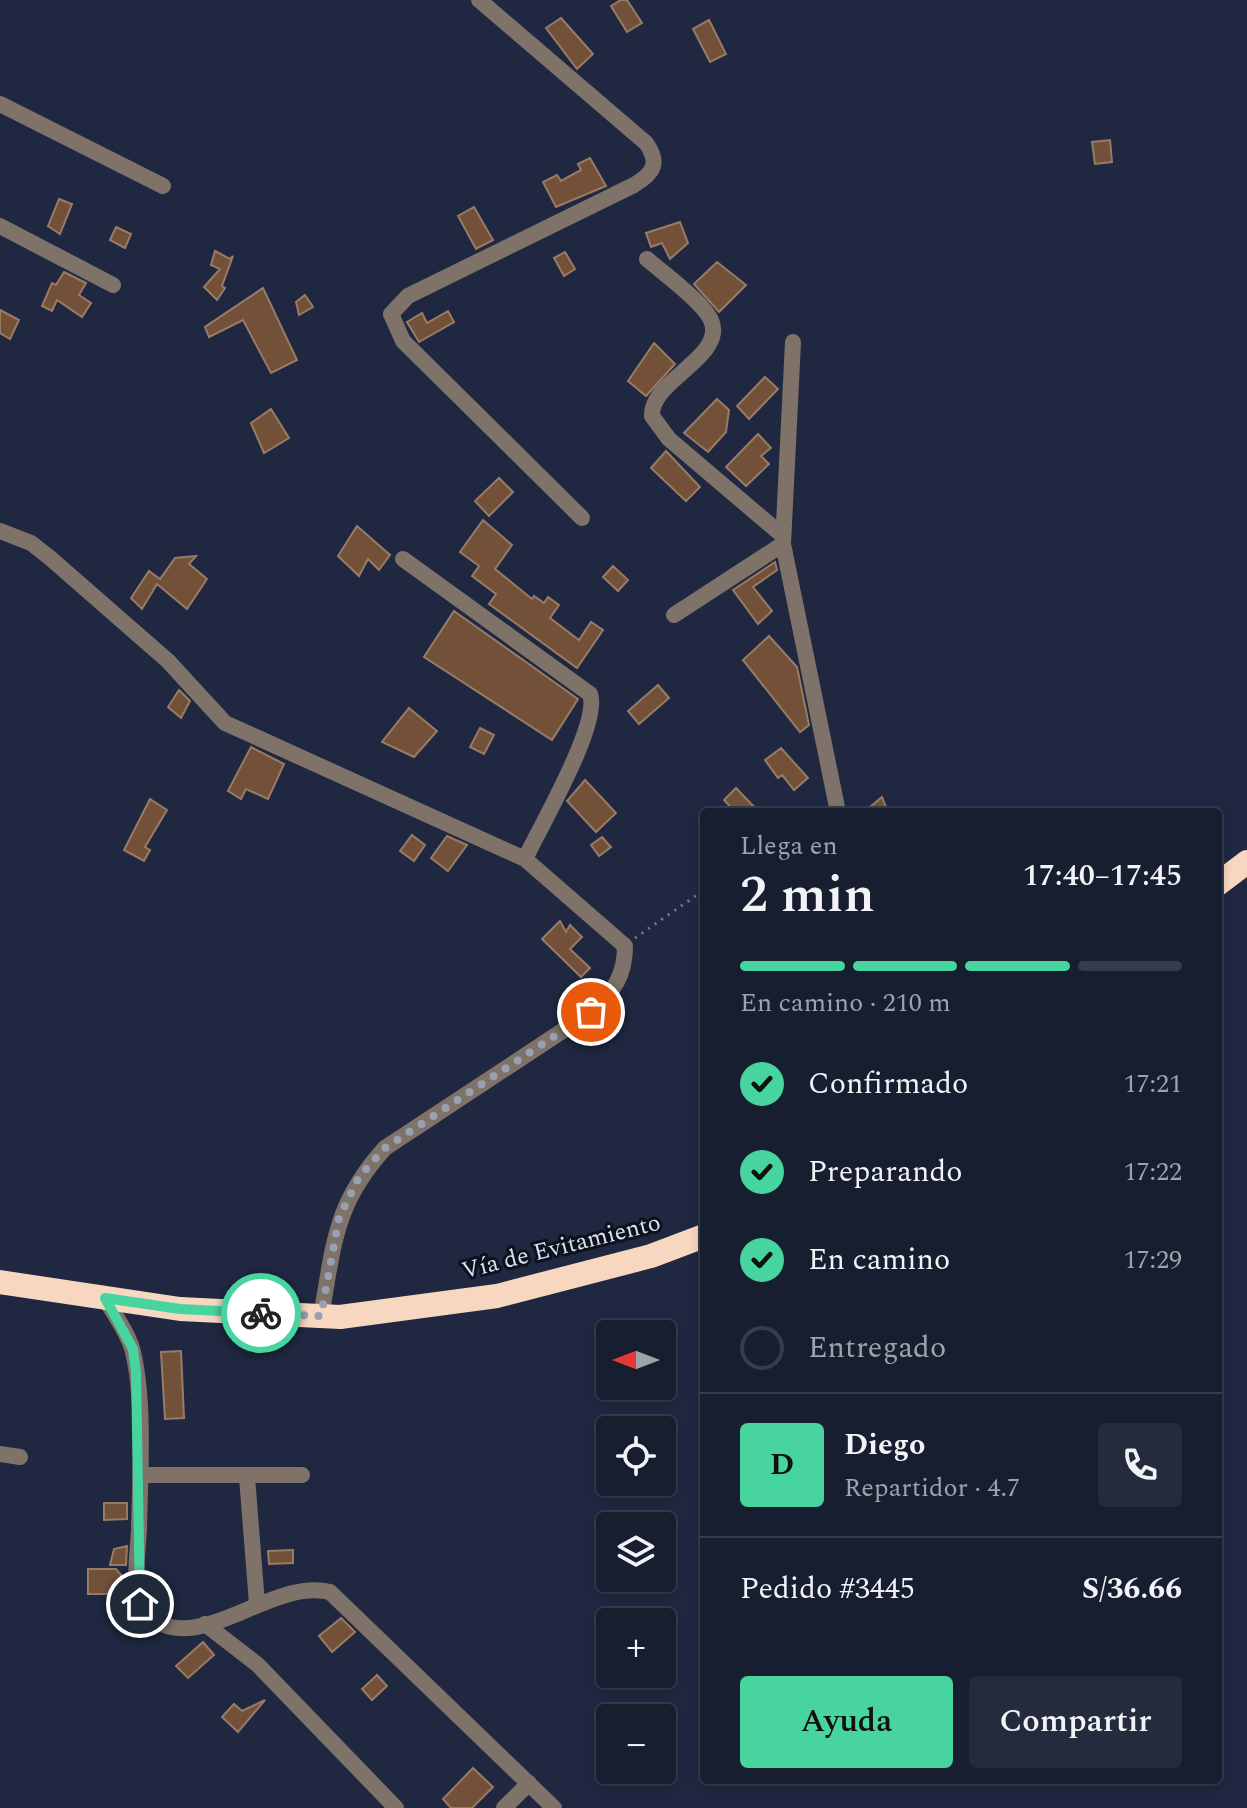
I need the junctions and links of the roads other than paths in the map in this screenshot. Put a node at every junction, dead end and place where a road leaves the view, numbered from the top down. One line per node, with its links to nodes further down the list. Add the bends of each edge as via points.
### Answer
1 (479, 0): 8 (street, via 646,143 655,167 634,185 408,296 391,314 403,341)
2 (0, 104): 3 (street)
3 (163, 186)
4 (0, 226): 6 (street)
5 (647, 259): 10 (street, via 702,309 711,320 712,334 701,355 656,398 652,416 669,439)
6 (113, 285)
7 (793, 342): 10 (street)
8 (582, 518)
9 (0, 531): 14 (street, via 49,557 168,661 225,723)
10 (782, 540): 12 (street); 13 (street)
11 (403, 559): 14 (street, via 590,694 594,705 585,735)
12 (674, 615)
13 (837, 808)
14 (525, 859): 20 (street, via 625,946 619,983 591,1012 385,1148 359,1177 339,1218)
15 (1247, 862): 16 (highway)
16 (1222, 881)
17 (700, 1238): 20 (highway, Vía de Evitamiento, via 651,1256 497,1296)
18 (0, 1282): 19 (highway, Vía de Evitamiento)
19 (105, 1298): 20 (highway, Vía de Evitamiento, via 180,1309); 23 (street, via 133,1349)
20 (321, 1316)
21 (0, 1454): 22 (street)
22 (20, 1457)
23 (140, 1475): 25 (street); 27 (street, via 140,1604 155,1622 174,1628)
24 (302, 1475): 25 (street)
25 (247, 1477): 26 (street)
26 (257, 1604): 27 (street); 28 (street, via 314,1590 338,1597)
27 (205, 1624): 29 (street, via 250,1658)
28 (529, 1783): 30 (street); 31 (street)
29 (396, 1808)
30 (504, 1808)
31 (554, 1808)

